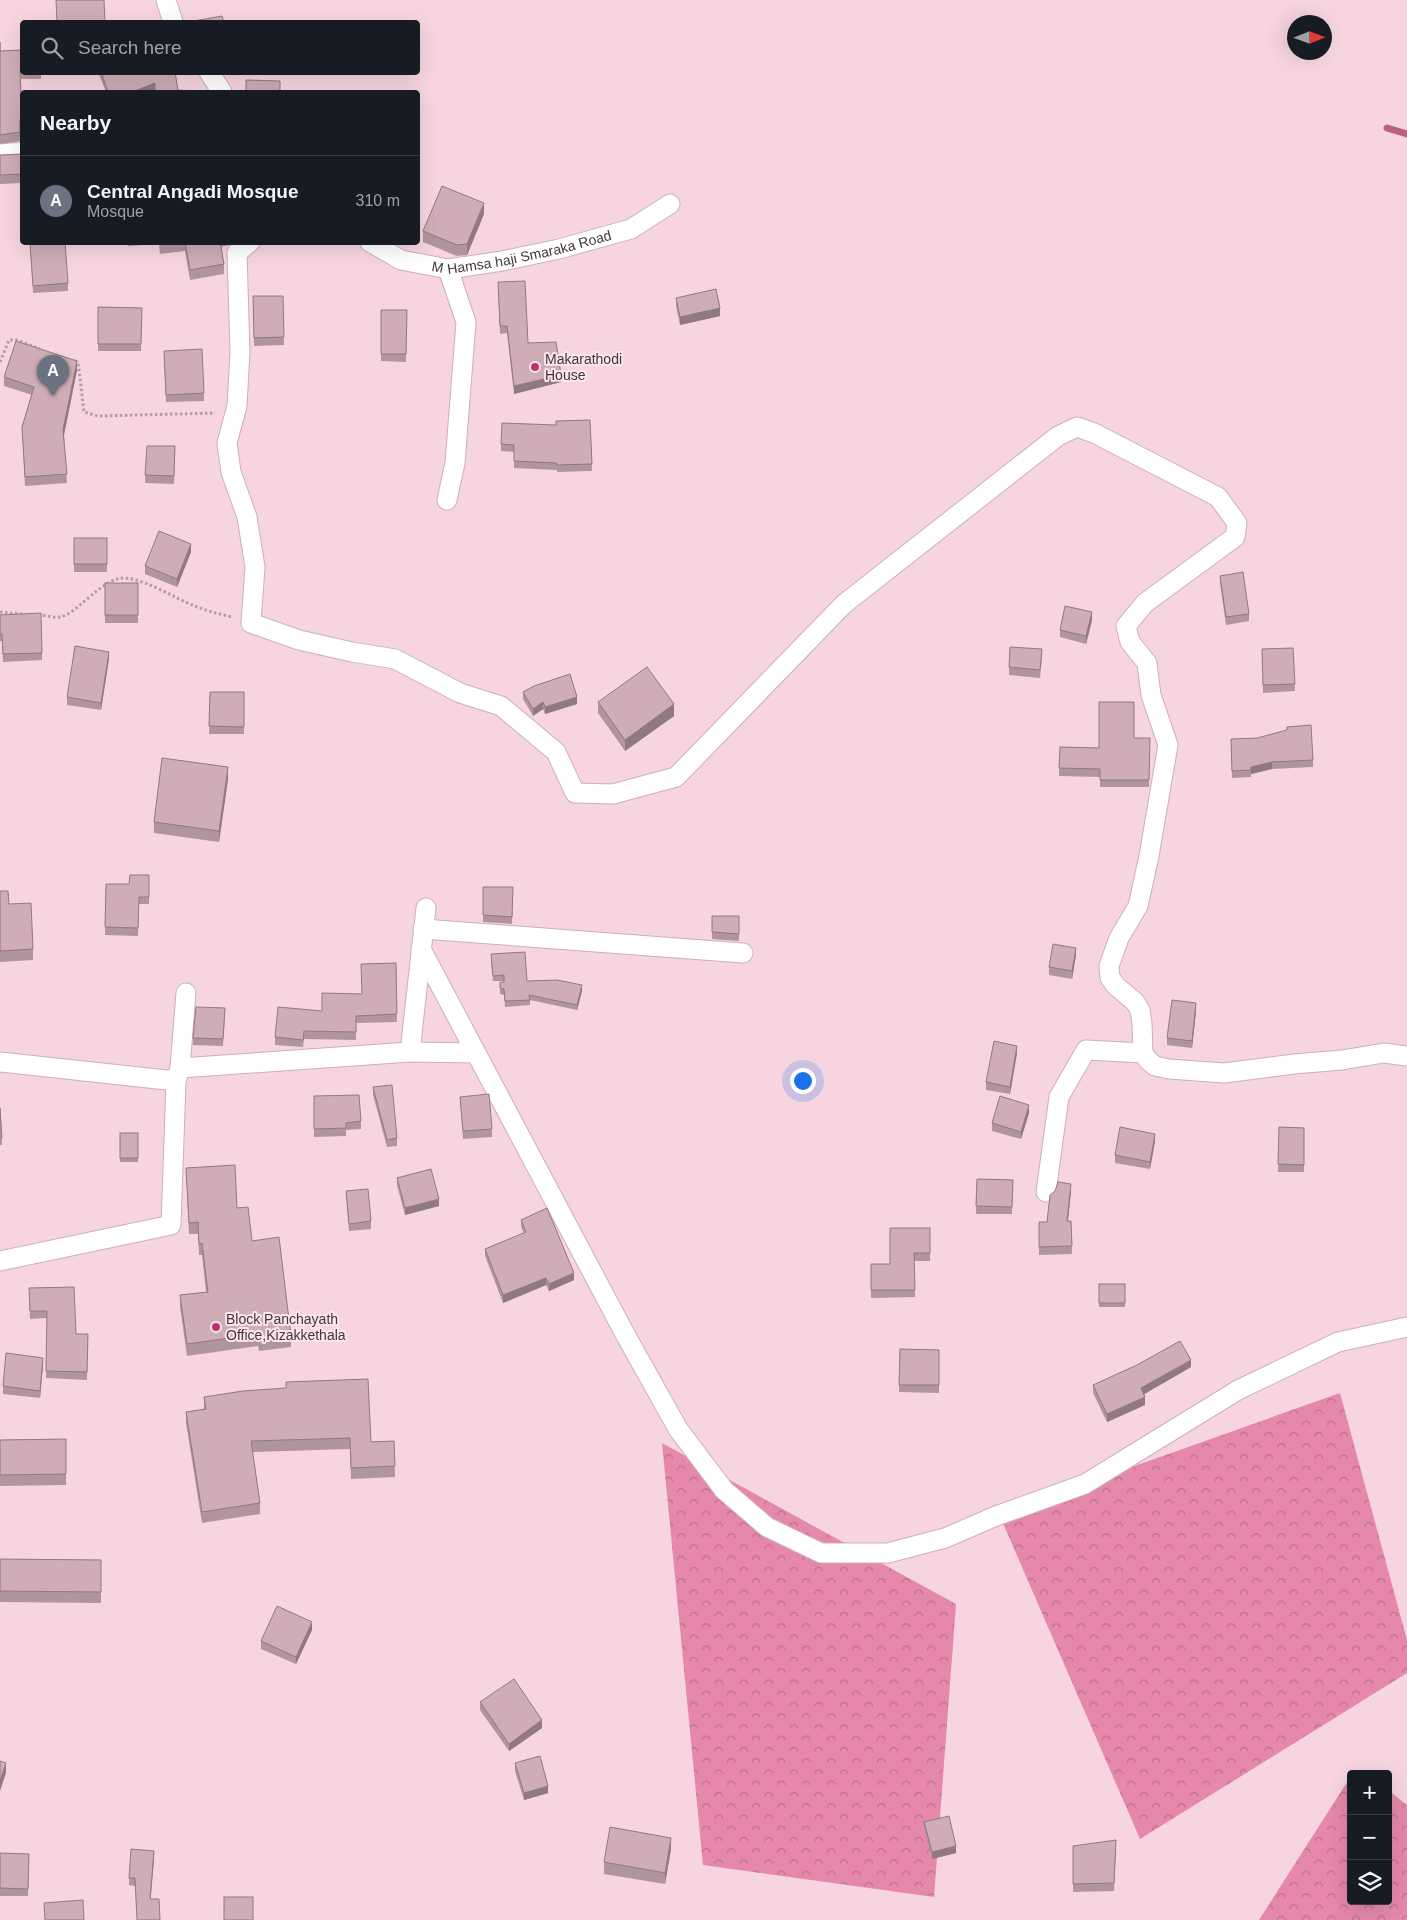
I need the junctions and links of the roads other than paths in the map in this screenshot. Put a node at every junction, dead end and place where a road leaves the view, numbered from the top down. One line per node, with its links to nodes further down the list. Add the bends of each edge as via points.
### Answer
1 (166, 0): 2 (street)
2 (172, 20)
3 (211, 75): 4 (street)
4 (221, 90)
5 (20, 152): 6 (street)
6 (0, 154)
7 (670, 204): 10 (street, M Hamsa haji Smaraka Road, via 622,231 559,249)
8 (246, 245): 19 (street, via 237,253 240,352 236,412 227,443 231,472 247,517 255,567 251,623 299,640 395,659 460,693 500,706 556,752 575,793 613,794 676,777 844,604 1058,436 1077,427 1218,497 1237,522 1235,537 1145,603 1126,626 1130,642 1147,663 1151,695 1168,745 1138,906 1119,938 1109,966 1110,978 1140,1010)
9 (375, 245): 10 (street, M Hamsa haji Smaraka Road, via 401,260)
10 (448, 268): 11 (street, via 466,322 455,463)
11 (447, 500)
12 (426, 908): 13 (street)
13 (423, 929): 14 (street); 15 (street)
14 (421, 949): 17 (street); 18 (street)
15 (743, 953)
16 (186, 993): 22 (street)
17 (410, 1052): 18 (street); 22 (street)
18 (476, 1053): 25 (street, via 678,1429 724,1490 767,1527 821,1553 888,1553 945,1538 1085,1484 1238,1390 1338,1342)
19 (1143, 1053): 20 (street, via 1155,1066 1224,1074 1384,1053); 23 (street, via 1086,1050 1059,1097)
20 (1407, 1056)
21 (0, 1062): 22 (street)
22 (178, 1074): 24 (street, via 171,1225)
23 (1046, 1192)
24 (0, 1261)
25 (1407, 1327)

